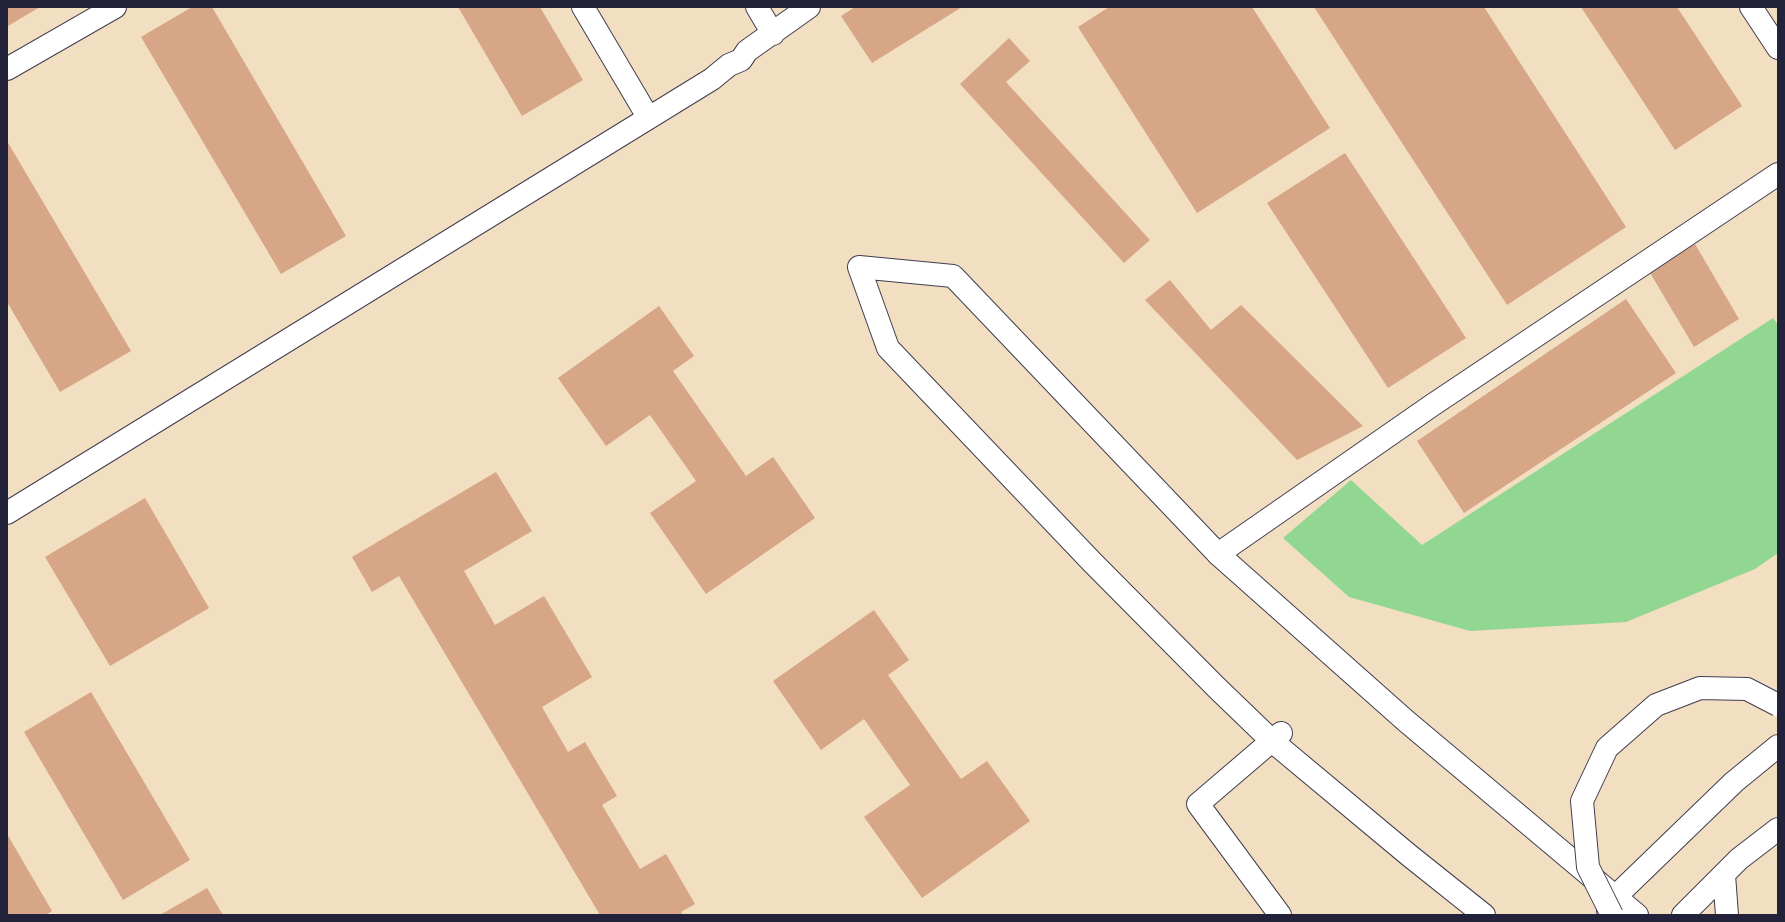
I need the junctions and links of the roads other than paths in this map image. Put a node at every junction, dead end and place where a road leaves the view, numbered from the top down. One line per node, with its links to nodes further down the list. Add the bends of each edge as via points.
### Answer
1 (115, 7): 8 (main road)
2 (583, 7): 9 (main road)
3 (757, 7): 6 (main road)
4 (809, 7): 6 (main road)
5 (1751, 7): 7 (main road)
6 (773, 34): 9 (main road, via 712,79)
7 (1778, 48)
8 (7, 69)
9 (648, 117): 11 (main road)
10 (1778, 174): 12 (main road, via 1431,406)
11 (7, 512)
12 (1218, 554): 14 (main road, via 953,276 859,267 888,348 1092,562 1216,687); 18 (main road, via 1406,720)
13 (1778, 705): 18 (main road, bridge, via 1747,689 1700,688 1656,705 1607,748 1582,801 1588,867)
14 (1276, 737): 19 (main road, via 1198,804); 20 (main road, via 1410,856)
15 (1778, 746): 18 (main road, via 1734,782)
16 (1778, 829): 17 (main road, via 1739,859)
17 (1724, 875): 22 (main road); 23 (main road)
18 (1611, 909): 21 (main road)
19 (1280, 915)
20 (1484, 915)
21 (1636, 915)
22 (1684, 915)
23 (1727, 915)

